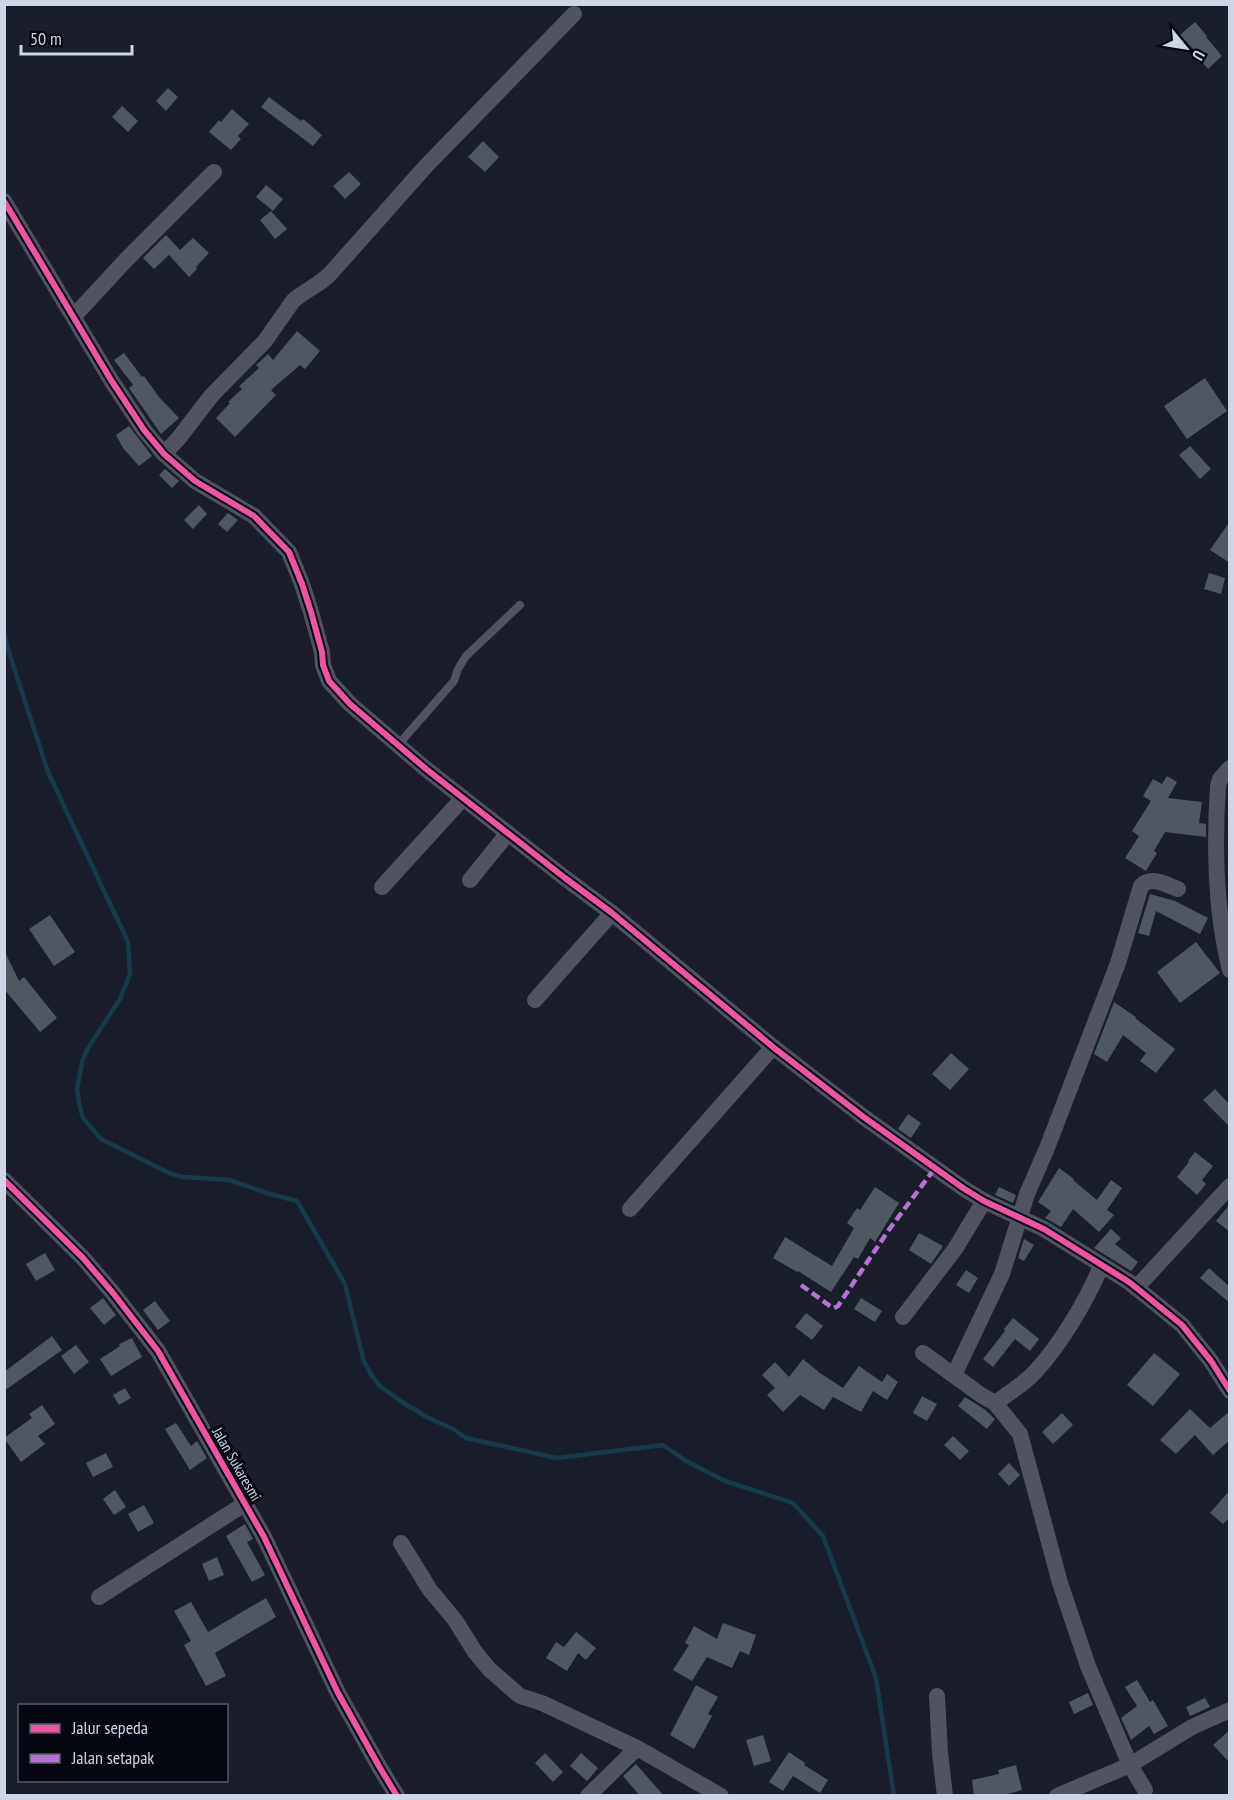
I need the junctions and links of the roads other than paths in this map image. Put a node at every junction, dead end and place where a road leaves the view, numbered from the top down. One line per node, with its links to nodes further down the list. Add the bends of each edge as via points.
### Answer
1 (574, 14): 5 (street, via 426,166 330,274 292,301 265,341 212,395)
2 (214, 172): 4 (street)
3 (4, 201): 4 (street)
4 (74, 316): 5 (street, via 130,411)
5 (164, 454): 7 (street, via 195,481 254,516 289,552 311,612 329,681)
6 (520, 605): 7 (lane, via 466,656 454,681)
7 (398, 745): 9 (street)
8 (1230, 768): 15 (street, via 1218,786 1216,849 1219,919)
9 (463, 798): 10 (street); 12 (street)
10 (508, 833): 11 (street); 14 (street)
11 (470, 880)
12 (382, 887)
13 (1178, 889): 22 (street, via 1152,880 1141,886 1118,963 1027,1194)
14 (612, 912): 16 (street); 17 (street)
15 (1230, 970)
16 (535, 1000)
17 (773, 1047): 20 (street, via 865,1118); 21 (street)
18 (4, 1180): 30 (street, Jalan Sukaresmi, via 83,1258 135,1320 158,1351)
19 (1230, 1186): 24 (street)
20 (984, 1201): 22 (street); 25 (street, via 955,1249)
21 (630, 1209)
22 (1021, 1219): 23 (street, via 1044,1229); 27 (street, via 998,1284)
23 (1101, 1266): 24 (street); 29 (street, via 1089,1294 1035,1372)
24 (1136, 1287): 28 (street, via 1182,1325)
25 (903, 1317)
26 (922, 1353): 27 (street)
27 (954, 1375): 29 (street)
28 (1230, 1391)
29 (995, 1402): 36 (street, via 1020,1434 1088,1666)
30 (246, 1503): 32 (street); 38 (street, Jalan Sukaresmi, via 338,1693)
31 (401, 1543): 35 (street, via 475,1652 503,1682 520,1696)
32 (99, 1597)
33 (937, 1696): 41 (street)
34 (1230, 1710): 36 (street, via 1192,1727)
35 (637, 1748): 39 (street); 40 (street)
36 (1130, 1765): 37 (street); 42 (street)
37 (1145, 1790)
38 (397, 1796)
39 (588, 1796)
40 (721, 1796)
41 (945, 1796)
42 (1057, 1796)

